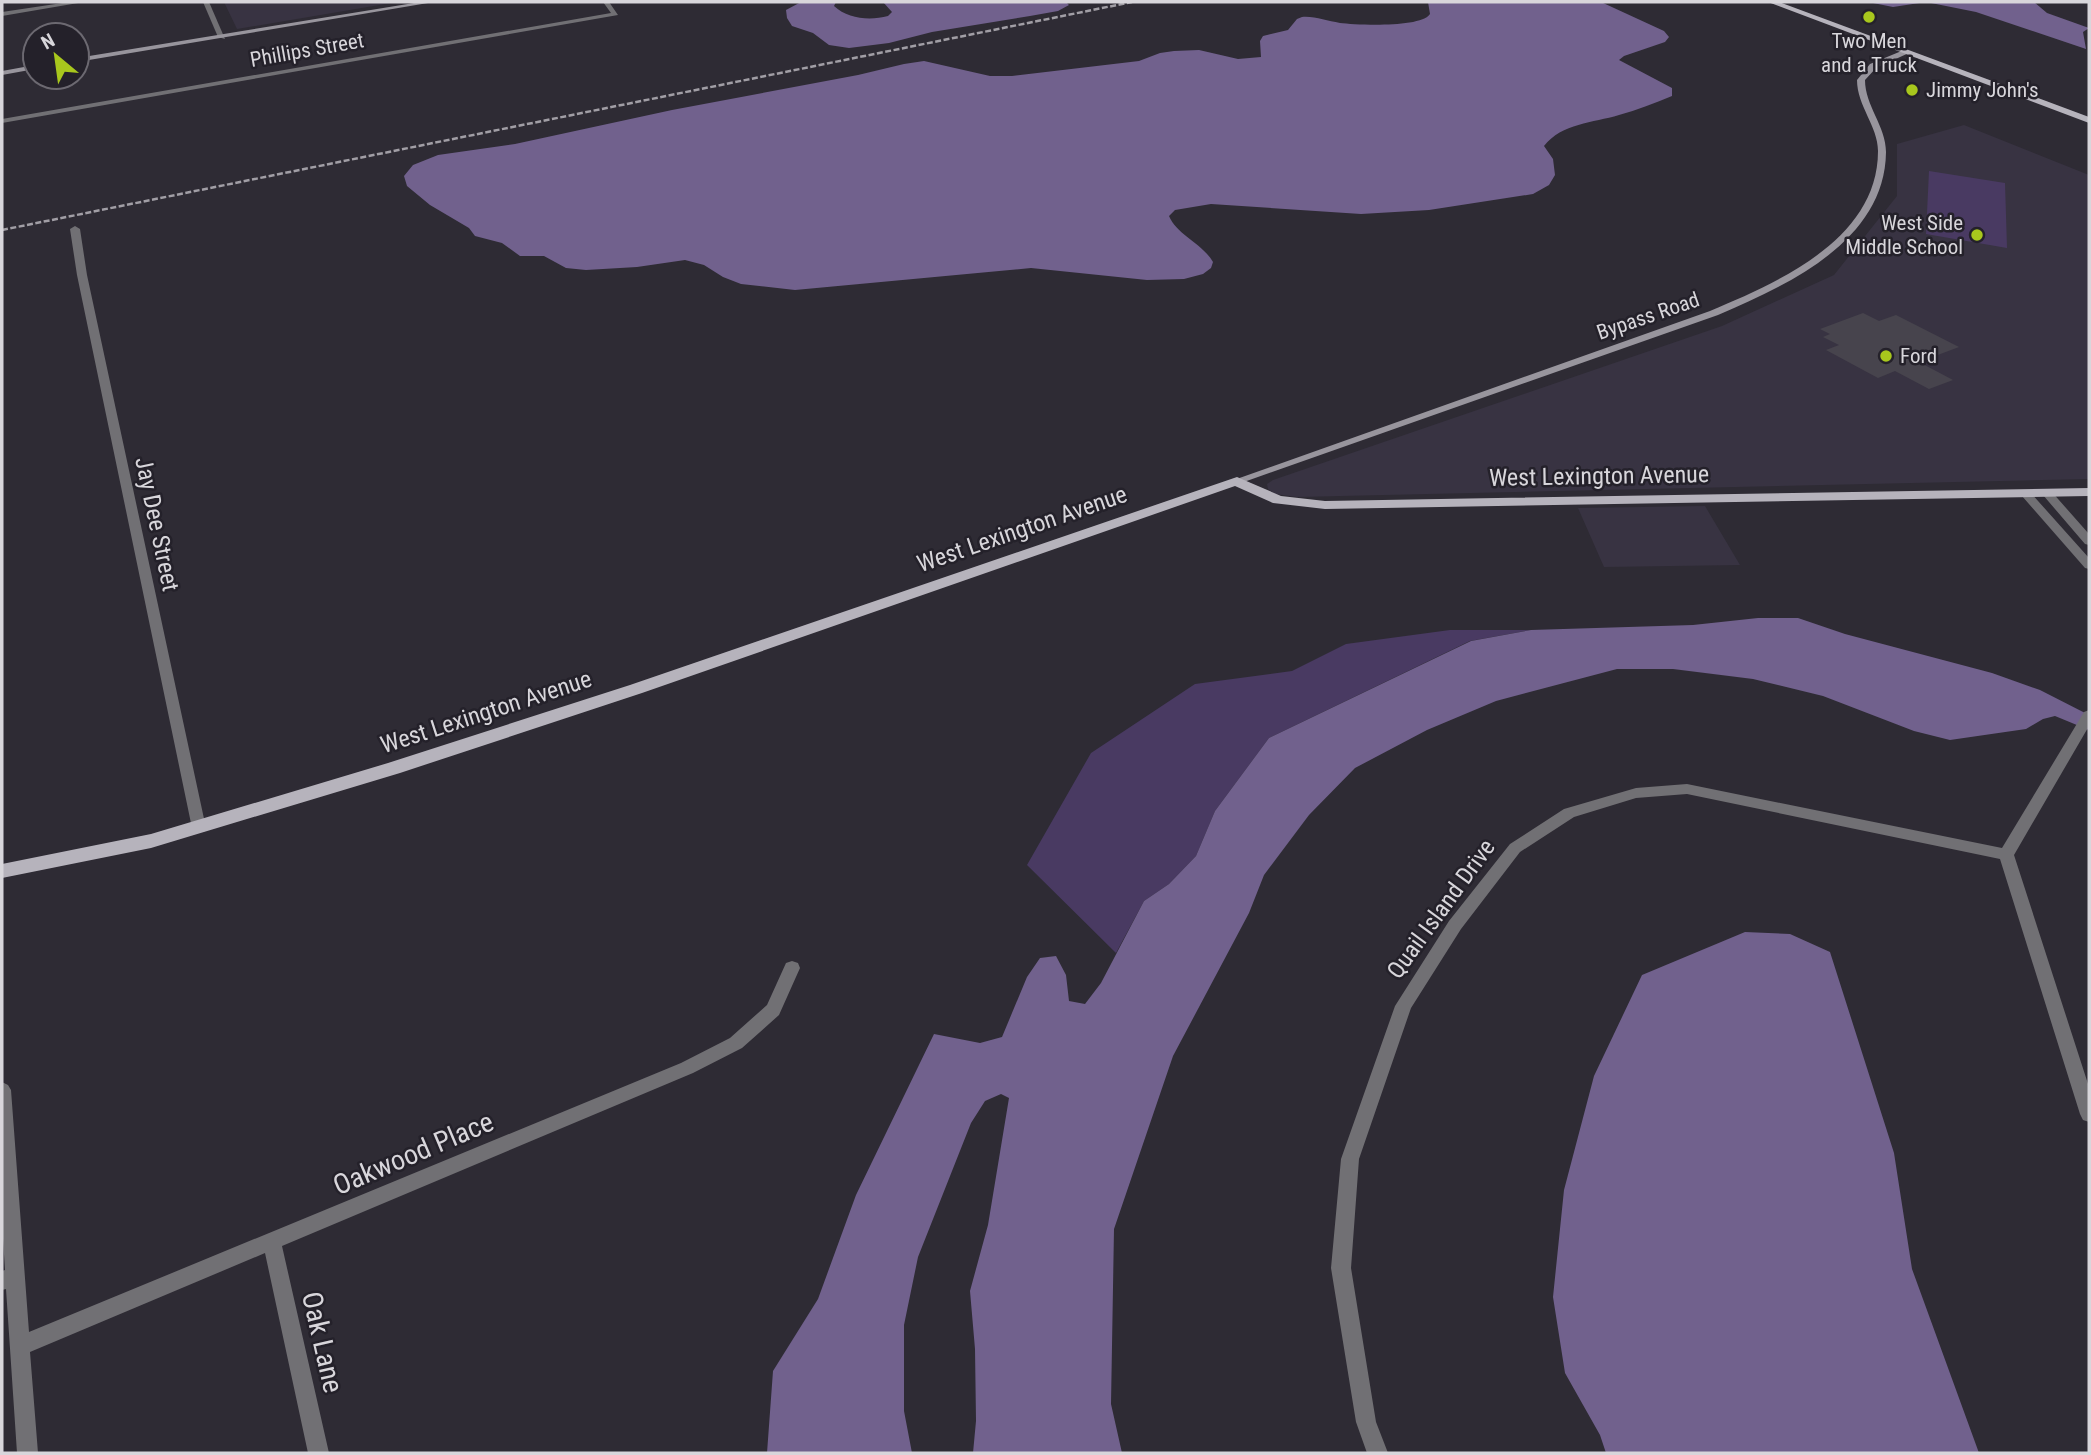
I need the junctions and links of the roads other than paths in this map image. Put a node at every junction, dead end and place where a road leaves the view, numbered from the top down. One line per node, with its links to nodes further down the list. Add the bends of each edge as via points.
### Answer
1 (81, 2): 6 (street)
2 (206, 2): 7 (street)
3 (431, 2): 7 (main road)
4 (606, 2): 13 (street, Phillips Street, via 615,14)
5 (1772, 2): 8 (main road)
6 (2, 13)
7 (222, 37): 9 (main road)
8 (1907, 52): 12 (main road); 15 (main road, Bypass Road, via 1873,66 1861,80 1862,95 1882,142 1882,169 1871,201 1842,239 1800,271 1714,313)
9 (91, 58)
10 (21, 70): 11 (main road)
11 (2, 73)
12 (2086, 117)
13 (2, 121)
14 (75, 229): 22 (street, Jay Dee Street)
15 (1237, 481): 18 (main road, West Lexington Avenue, via 1266,499 1315,505); 22 (main road, West Lexington Avenue, via 636,689)
16 (2089, 492): 17 (main road, West Lexington Avenue)
17 (2047, 493): 18 (main road, West Lexington Avenue); 19 (street)
18 (2026, 494): 20 (street)
19 (2089, 541)
20 (2089, 565)
21 (2089, 715): 23 (street)
22 (199, 828): 24 (main road, West Lexington Avenue)
23 (2006, 855): 27 (street); 33 (street, Quail Island Drive, via 1687,789 1636,793 1569,813 1515,848 1454,925 1403,1006 1350,1159 1341,1268 1366,1422)
24 (2, 872)
25 (792, 968): 28 (street, Oakwood Place, via 772,1010 736,1043 687,1068)
26 (2, 1090): 29 (street)
27 (2089, 1114)
28 (272, 1242): 30 (street, Oakwood Place); 32 (street, Oak Lane)
29 (8, 1278): 30 (street)
30 (20, 1346): 31 (street)
31 (27, 1453)
32 (319, 1453)
33 (1377, 1453)

